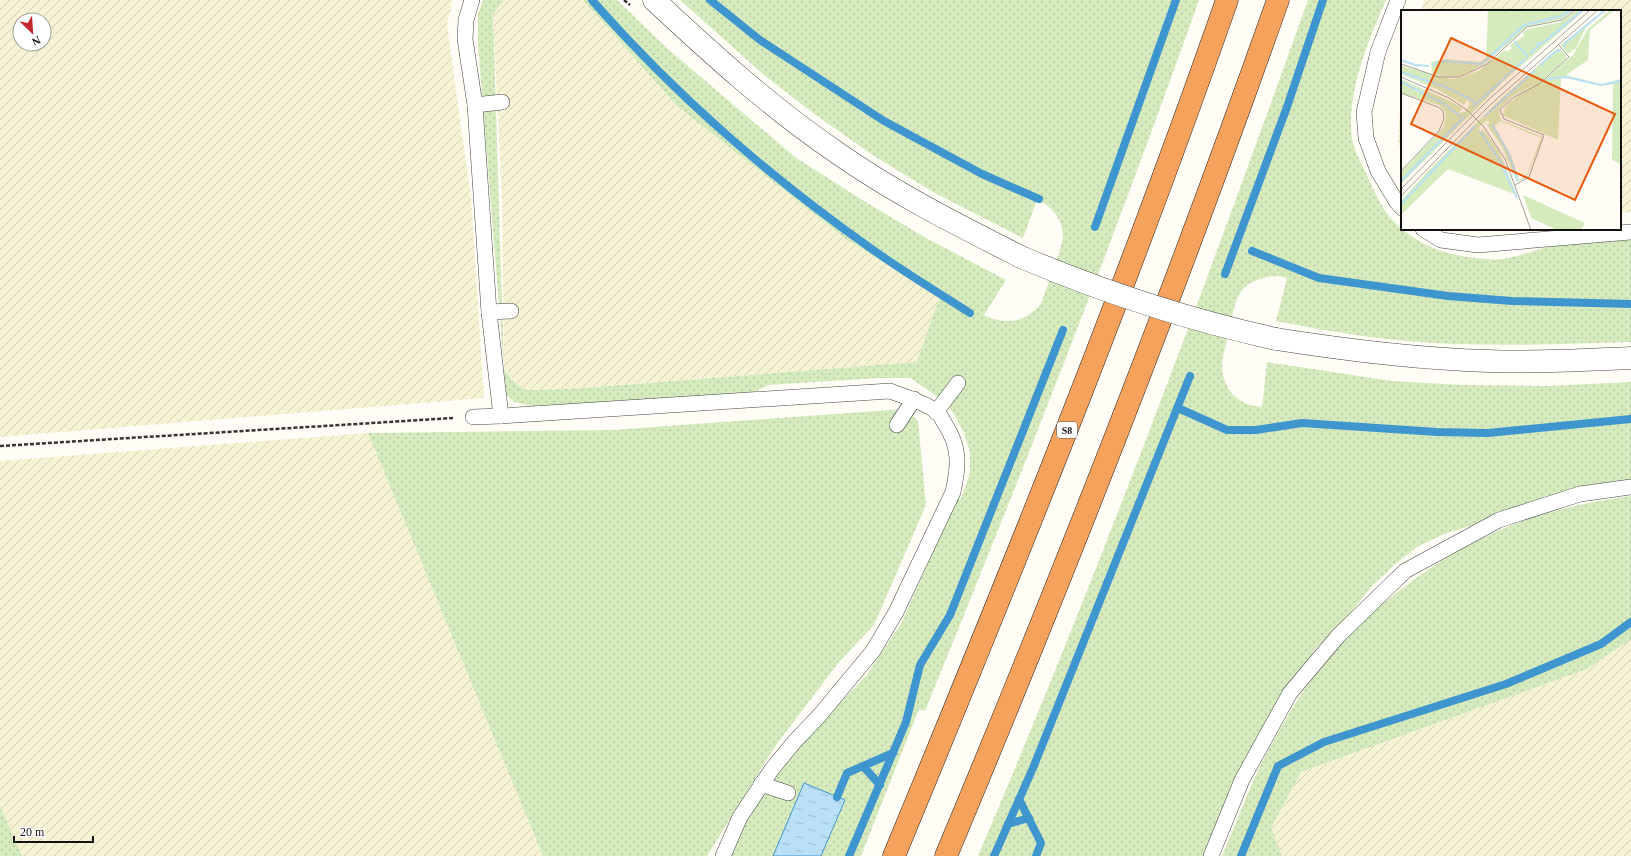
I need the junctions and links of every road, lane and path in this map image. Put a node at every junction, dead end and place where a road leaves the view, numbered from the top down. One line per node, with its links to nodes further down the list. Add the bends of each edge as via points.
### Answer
1 (472, 0): 7 (lane, via 466,20 465,39)
2 (654, 0): 13 (street, bridge, via 729,69 836,153 952,222 1021,257 1078,281 1223,327 1276,339 1347,350 1489,361)
3 (1227, 0): 25 (highway, S8, via 1053,467)
4 (1278, 0): 26 (highway, via 1104,468)
5 (1398, 0): 8 (lane, via 1378,52 1364,112 1366,138 1378,171)
6 (502, 102): 7 (lane)
7 (475, 105): 12 (lane)
8 (1401, 207)
9 (1425, 230): 10 (lane, via 1441,240 1478,245)
10 (1631, 232)
11 (511, 311): 12 (lane)
12 (489, 312): 17 (lane)
13 (1631, 358)
14 (958, 383): 16 (lane)
15 (914, 400): 16 (lane); 17 (lane, via 890,391); 19 (lane)
16 (936, 412): 22 (lane, via 952,434 957,450 953,492 896,612 873,652)
17 (501, 416): 18 (lane)
18 (473, 417): 20 (path)
19 (897, 425)
20 (0, 446)
21 (1631, 487): 27 (lane, via 1580,494 1499,520 1405,571 1338,636 1290,693 1242,780)
22 (761, 784): 23 (lane); 24 (lane, via 740,817)
23 (788, 792)
24 (723, 856)
25 (894, 856)
26 (946, 856)
27 (1211, 856)

